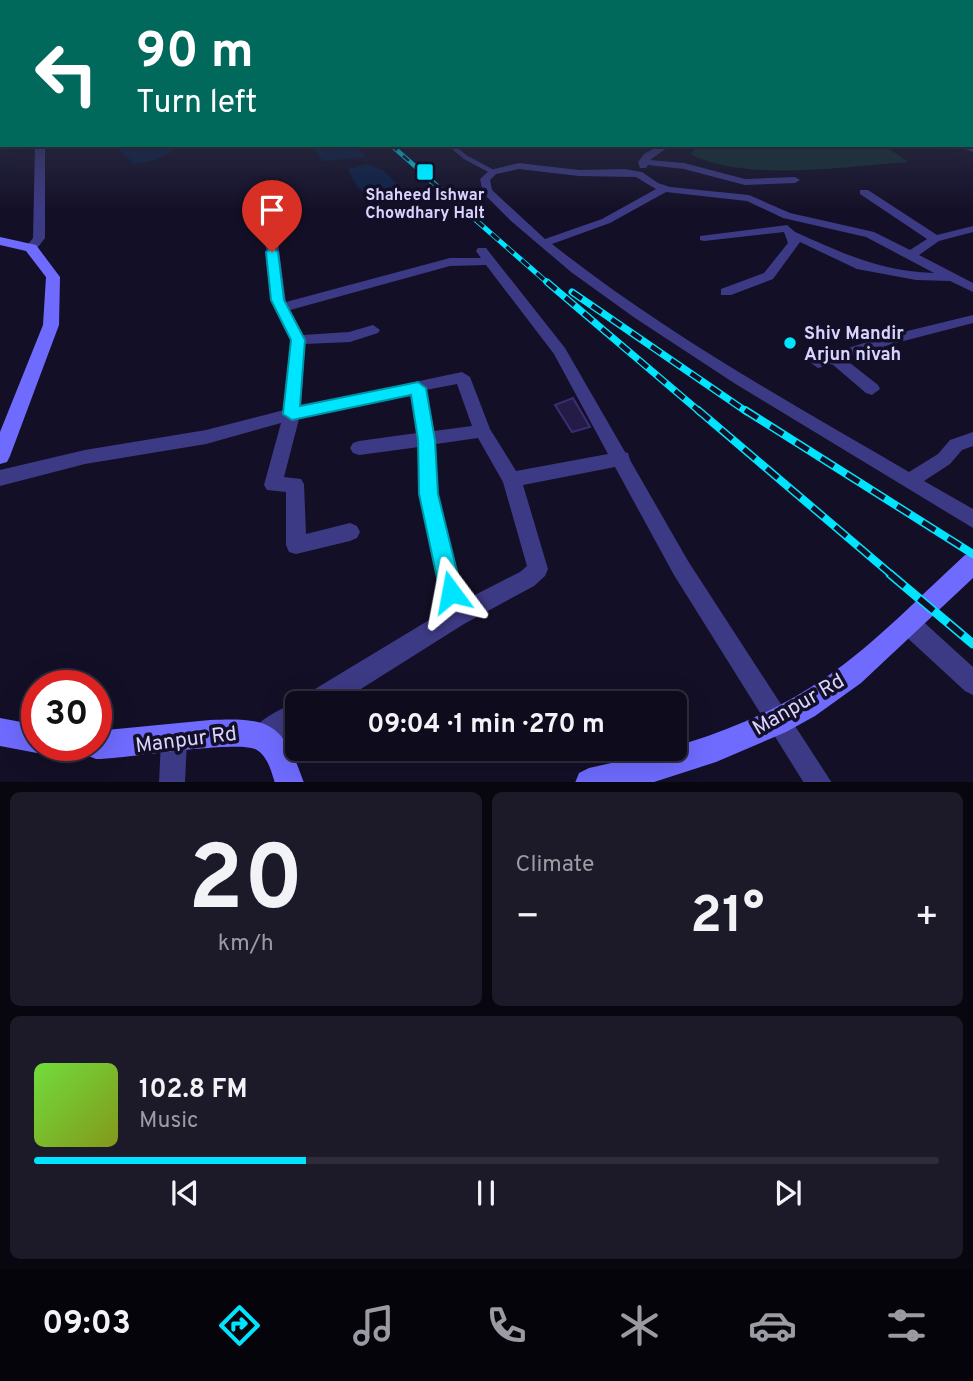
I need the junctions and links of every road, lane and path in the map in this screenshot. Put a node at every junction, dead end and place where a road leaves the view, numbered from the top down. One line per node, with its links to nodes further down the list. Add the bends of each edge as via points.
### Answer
1 (40, 147): 17 (street, via 39,238)
2 (453, 147): 5 (lane)
3 (663, 147): 4 (street, via 652,152)
4 (643, 169): 5 (street, via 579,173 519,166); 6 (street, via 684,166 745,182); 7 (street)
5 (493, 172): 16 (street, via 485,179 487,191)
6 (795, 180)
7 (664, 189): 9 (street, via 749,198); 16 (street, via 606,221)
8 (864, 192): 14 (street)
9 (777, 212): 12 (street); 18 (street, via 857,229)
10 (270, 228): 22 (street, via 278,300)
11 (973, 229): 14 (street)
12 (789, 231): 13 (street); 19 (street, via 862,266 924,277); 21 (street, via 794,244 769,276)
13 (704, 238)
14 (935, 239): 18 (street)
15 (0, 241): 17 (main road)
16 (545, 243): 37 (street, via 622,304)
17 (31, 248): 33 (main road, via 53,277 51,325)
18 (912, 254): 19 (street)
19 (954, 277): 20 (street)
20 (973, 288)
21 (726, 292)
22 (283, 307): 25 (street); 34 (street, via 486,256 560,352)
23 (973, 319): 27 (street, via 826,360)
24 (373, 330): 25 (street, via 350,337)
25 (298, 340): 28 (street)
26 (418, 388): 28 (street); 29 (street, via 462,377); 31 (street)
27 (872, 388)
28 (292, 414): 35 (street, via 206,437 85,457); 39 (street, via 273,485 295,484 296,545)
29 (482, 431): 31 (street); 36 (street)
30 (973, 439): 37 (street, via 956,445 944,459)
31 (427, 440): 32 (street); 41 (street, via 429,494)
32 (359, 448)
33 (0, 456)
34 (622, 458): 36 (street); 45 (street, via 681,568)
35 (0, 478)
36 (512, 480): 41 (street, via 538,569)
37 (909, 481): 38 (street)
38 (973, 519)
39 (350, 532)
40 (973, 564): 42 (main road, Manpur Rd)
41 (456, 616): 44 (street)
42 (909, 624): 43 (street); 45 (main road, Manpur Rd, via 831,690)
43 (973, 683)
44 (335, 691)
45 (778, 719): 52 (main road, Manpur Rd); 56 (street)
46 (285, 722): 49 (street)
47 (0, 732): 48 (main road)
48 (21, 736)
49 (262, 736): 50 (main road, Manpur Rd, via 250,731); 54 (main road, Manpur Rd, via 280,754)
50 (174, 740): 51 (main road, Manpur Rd); 53 (street)
51 (112, 746)
52 (643, 777): 55 (main road, Manpur Rd)
53 (172, 782)
54 (290, 782)
55 (589, 782)
56 (819, 782)

